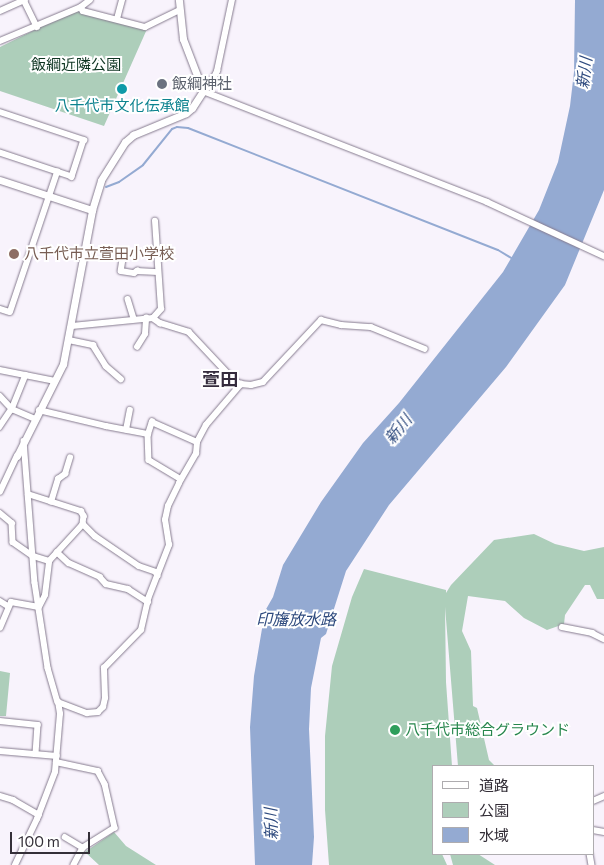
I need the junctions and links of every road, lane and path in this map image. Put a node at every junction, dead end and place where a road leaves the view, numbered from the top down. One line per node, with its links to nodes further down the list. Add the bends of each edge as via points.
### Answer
1 (24, 0): 8 (street); 10 (street)
2 (90, 0): 6 (street)
3 (122, 0): 9 (street)
4 (179, 0): 7 (street)
5 (232, 0): 12 (street, via 216,71 209,87)
6 (81, 7): 9 (street, via 83,11); 10 (street)
7 (180, 10): 9 (street, via 145,27); 12 (street, via 183,39)
8 (0, 11)
9 (117, 20)
10 (37, 27): 11 (street)
11 (0, 41)
12 (203, 90): 18 (street, via 186,113 133,135 125,142 101,180); 21 (street, via 487,202)
13 (0, 112): 15 (street, via 84,140 72,177)
14 (0, 153): 15 (street)
15 (57, 172): 17 (street)
16 (0, 180): 17 (street)
17 (49, 196): 18 (street); 24 (street, via 10,312)
18 (92, 210): 27 (street)
19 (155, 221): 22 (street)
20 (124, 253): 22 (street, via 121,271)
21 (604, 256)
22 (158, 272): 25 (street, via 161,309)
23 (128, 299): 26 (street)
24 (0, 309)
25 (150, 318): 26 (street); 29 (street); 35 (street, via 189,332)
26 (134, 319): 27 (street)
27 (72, 326): 28 (street)
28 (69, 340): 33 (street, via 93,345 106,366); 34 (street)
29 (137, 346)
30 (425, 350): 35 (street, via 371,327 320,320 263,382)
31 (0, 370): 32 (street)
32 (26, 375): 34 (street); 37 (street)
33 (121, 379)
34 (55, 382): 38 (street)
35 (241, 384): 45 (street, via 214,413)
36 (0, 396): 37 (street)
37 (12, 410): 40 (street); 41 (street)
38 (39, 410): 40 (street); 42 (street)
39 (130, 410): 42 (street)
40 (35, 419): 44 (street)
41 (0, 428)
42 (126, 430): 43 (street)
43 (148, 434): 45 (street, via 152,422); 48 (street, via 149,460)
44 (24, 441): 46 (street); 50 (street)
45 (196, 442): 48 (street, via 196,454)
46 (17, 456): 49 (street)
47 (70, 458): 51 (street, via 65,474 58,479)
48 (181, 478): 57 (street, via 168,506 165,520 170,545)
49 (1, 489)
50 (28, 494): 51 (street); 55 (street)
51 (51, 502): 53 (street, via 81,511)
52 (0, 513): 55 (street, via 12,523 13,542)
53 (83, 524): 54 (street); 57 (street, via 95,536)
54 (57, 552): 56 (street); 59 (street, via 69,563 100,577 106,584 128,589)
55 (33, 556): 56 (street); 61 (street)
56 (49, 561): 61 (street, via 45,595)
57 (158, 576): 59 (street)
58 (0, 602): 60 (street)
59 (148, 602): 65 (street, via 138,634 106,663 103,706 98,712 88,713)
60 (8, 606): 61 (street, via 11,602); 63 (street)
61 (39, 607): 65 (street, via 48,668)
62 (562, 627): 64 (street)
63 (0, 628)
64 (604, 639)
65 (58, 702): 69 (street)
66 (0, 721): 68 (street, via 38,725)
67 (0, 751): 68 (street)
68 (36, 754): 69 (street)
69 (57, 759): 71 (street, via 52,784); 73 (street, via 98,771 105,784 115,828)
70 (0, 796): 71 (street, via 14,800)
71 (39, 815): 74 (street)
72 (66, 837): 73 (street)
73 (83, 848): 75 (street)
74 (15, 865)
75 (74, 865)

